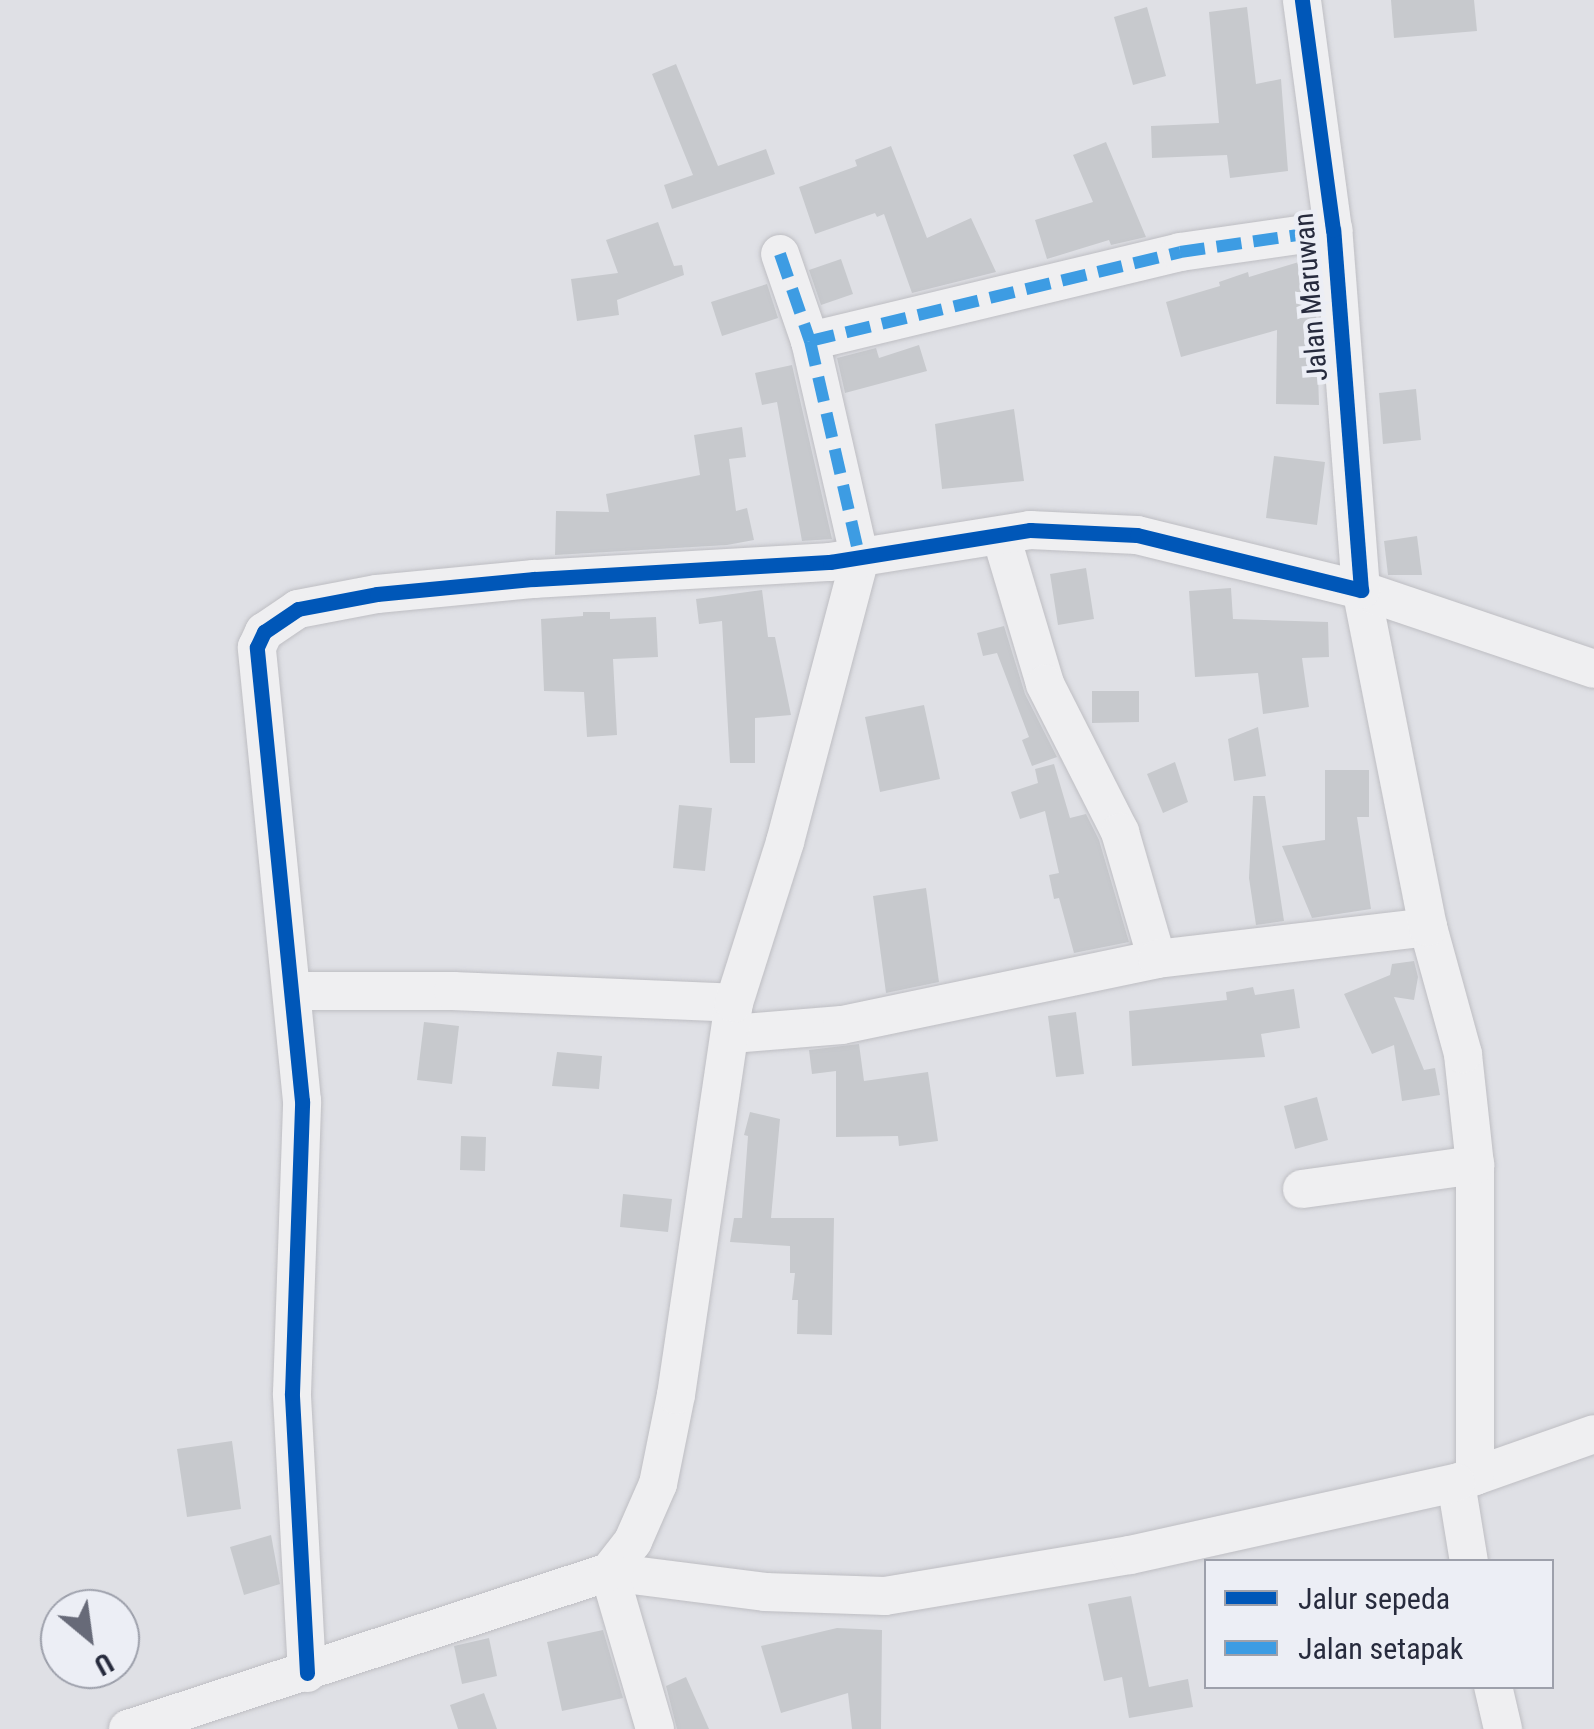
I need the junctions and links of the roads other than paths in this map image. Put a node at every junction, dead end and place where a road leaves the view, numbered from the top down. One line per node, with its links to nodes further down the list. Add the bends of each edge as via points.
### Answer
1 (1302, 0): 2 (street, Jalan Maruwan)
2 (1333, 230): 4 (street, via 1180,252); 7 (street, Jalan Maruwan)
3 (780, 254): 4 (street)
4 (810, 341): 6 (street)
5 (1000, 536): 6 (street); 7 (street, via 1064,529 1137,536); 10 (street, via 1045,684 1120,832)
6 (860, 559): 11 (street, via 423,589 328,601 278,619 257,647); 12 (street)
7 (1361, 590): 8 (street); 9 (street, Jalan Maruwan)
8 (1594, 669)
9 (1428, 928): 10 (street); 13 (street, Jalan Maruwan, via 1463,1054)
10 (1157, 958): 12 (street, via 842,1025)
11 (294, 991): 12 (street, via 452,990); 19 (street, via 302,1101 292,1393)
12 (733, 1019): 18 (street, via 658,1484 632,1541)
13 (1475, 1165): 14 (street); 16 (street, Jalan Maruwan)
14 (1302, 1189)
15 (1594, 1434): 16 (street)
16 (1465, 1480): 17 (street, Jalan Maruwan); 18 (street, via 1130,1555 885,1596 765,1592)
17 (1469, 1559)
18 (609, 1572): 19 (street); 22 (street)
19 (306, 1673): 21 (street)
20 (1494, 1689): 23 (street)
21 (145, 1726)
22 (654, 1729)
23 (1502, 1729)

